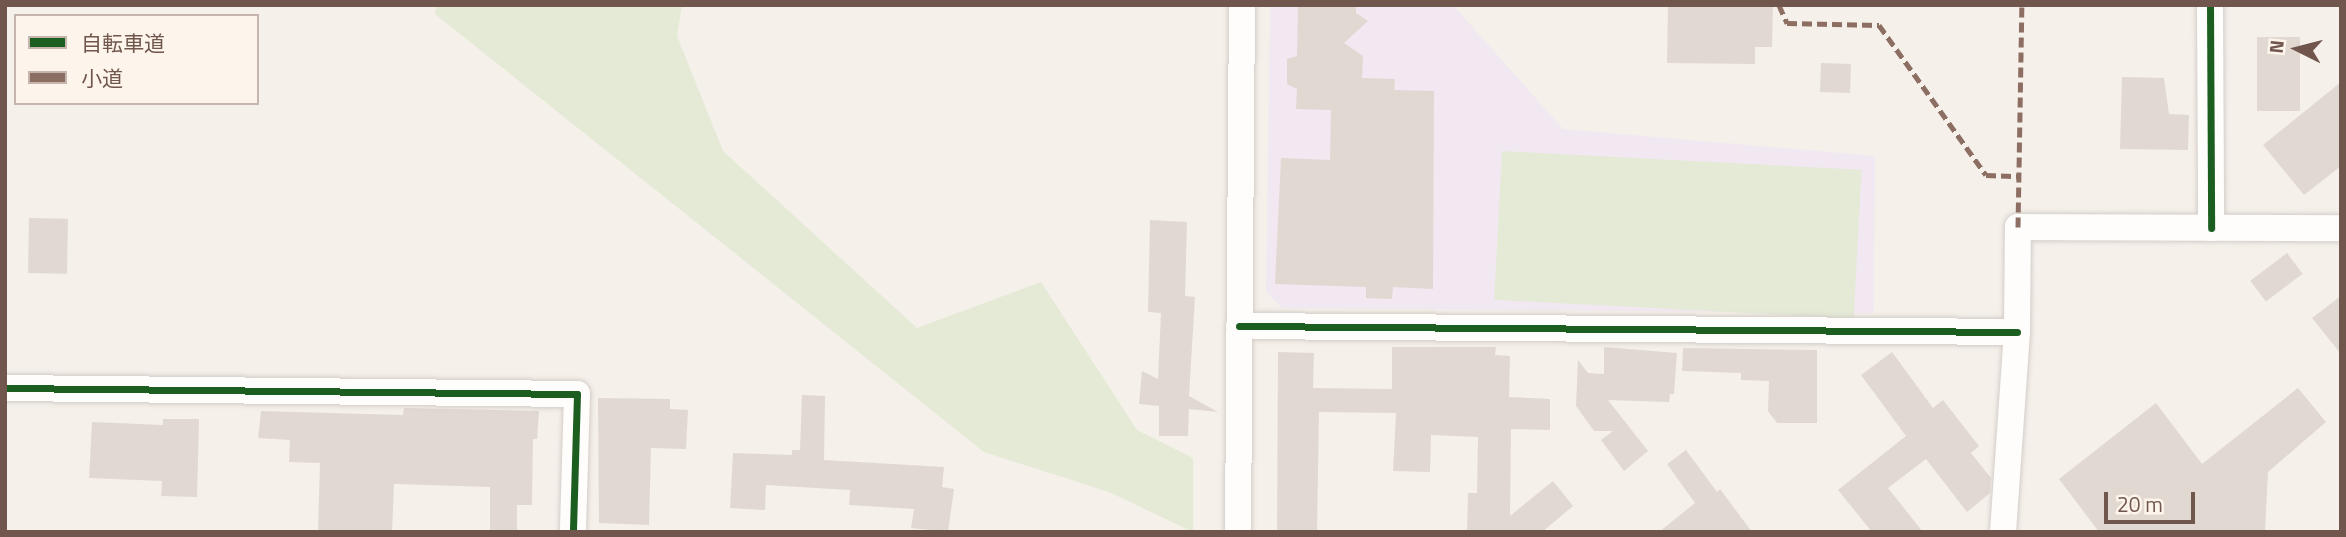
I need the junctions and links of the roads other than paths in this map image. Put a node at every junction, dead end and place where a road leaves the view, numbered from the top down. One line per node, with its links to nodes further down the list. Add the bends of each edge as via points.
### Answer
1 (1242, 5): 5 (street)
2 (2210, 5): 3 (street)
3 (2211, 228): 4 (street); 6 (street, via 2018,228)
4 (2341, 228)
5 (1239, 326): 6 (street); 9 (street)
6 (2017, 332): 10 (street)
7 (5, 387): 8 (street, via 577,394)
8 (573, 532)
9 (1238, 532)
10 (2003, 532)

